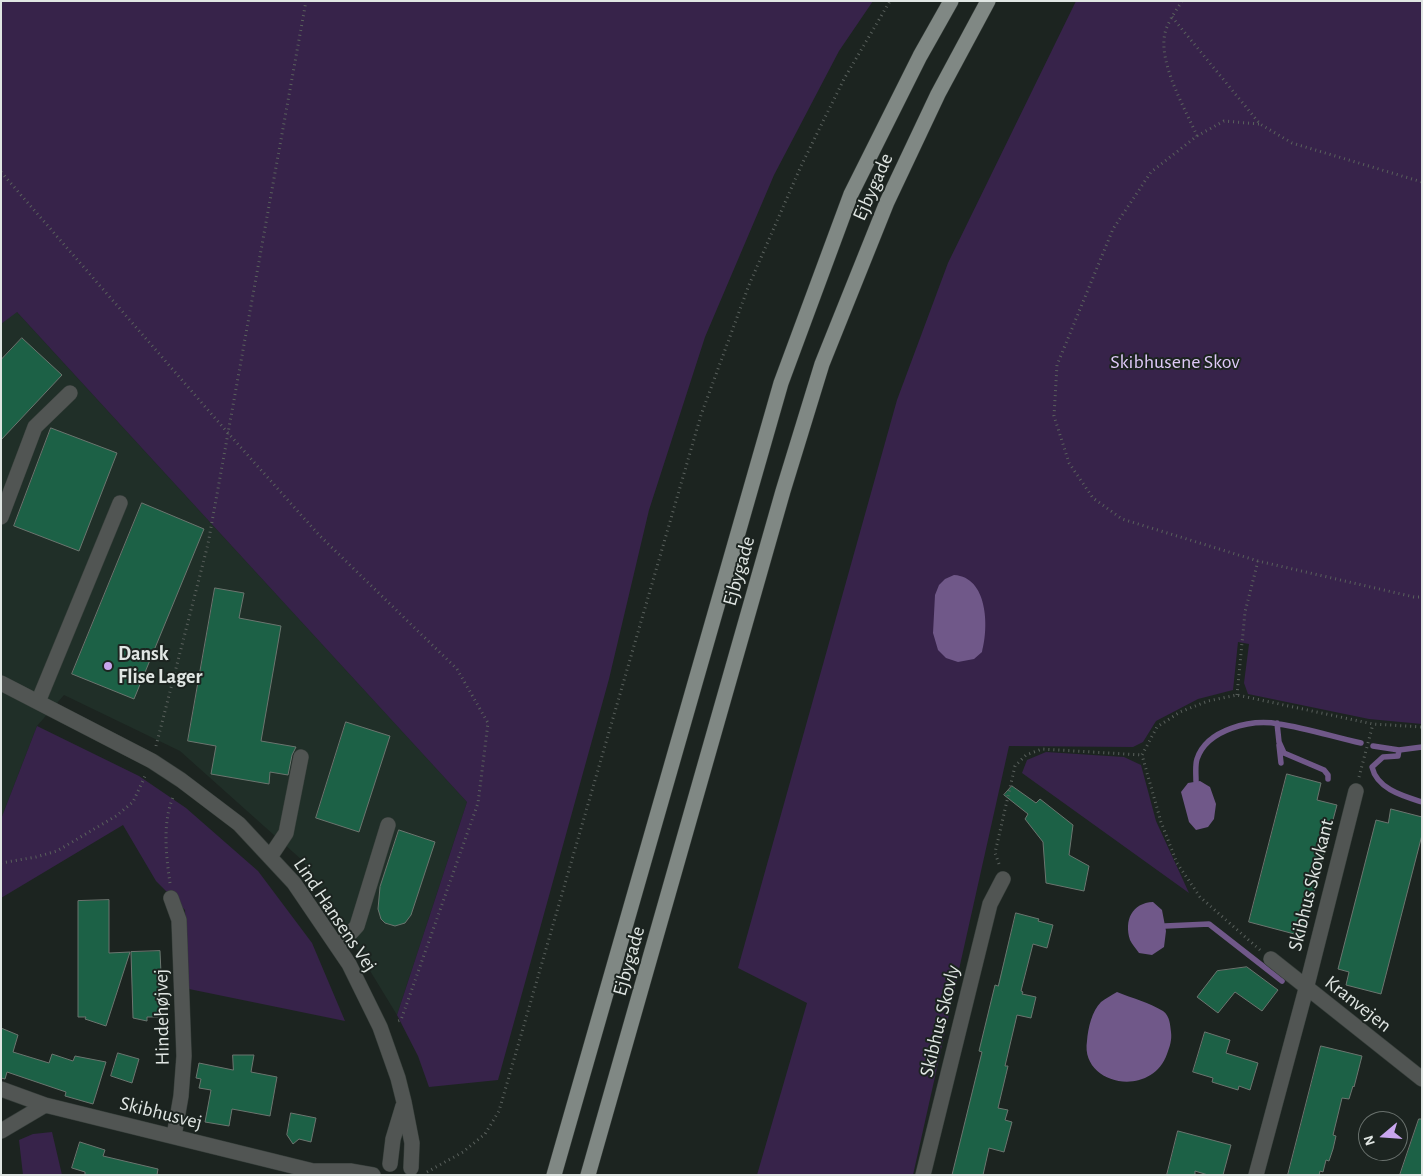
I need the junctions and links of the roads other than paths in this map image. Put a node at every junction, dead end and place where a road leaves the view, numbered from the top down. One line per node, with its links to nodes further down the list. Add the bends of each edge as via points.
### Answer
1 (951, 1): 27 (main road, Ejbygade, via 851,194 781,383)
2 (988, 1): 28 (main road, Ejbygade, via 938,94 888,202 822,364 777,510)
3 (70, 393): 5 (street, via 36,427)
4 (120, 502): 7 (street)
5 (1, 517)
6 (1, 683): 7 (street, Lind Hansens Vej)
7 (38, 702): 11 (street, Lind Hansens Vej, via 152,761 181,780 239,824)
8 (301, 757): 11 (street, via 286,833)
9 (1356, 791): 16 (street, Skibhus Skovkant)
10 (388, 825): 14 (street, via 357,926)
11 (270, 857): 14 (street, Lind Hansens Vej, via 294,882)
12 (1003, 879): 29 (street, Skibhus Skovly, via 990,904)
13 (171, 898): 22 (street, Hindehøjvej, via 179,920 184,1056)
14 (338, 947): 19 (street, Lind Hansens Vej, via 380,1027)
15 (1271, 960): 16 (street, Kranvejen)
16 (1306, 989): 17 (street, Kranvejen); 30 (street)
17 (1422, 1079)
18 (1, 1089): 20 (street, Skibhusvej)
19 (404, 1102): 23 (street, via 393,1139); 25 (street, Lind Hansens Vej)
20 (45, 1105): 21 (street); 22 (street, Skibhusvej)
21 (1, 1131)
22 (174, 1136): 24 (street, Skibhusvej)
23 (390, 1164): 25 (street, via 404,1165); 26 (street)
24 (317, 1173): 26 (street, Skibhusvej, via 350,1170)
25 (417, 1173)
26 (374, 1175)
27 (554, 1175)
28 (588, 1175)
29 (923, 1175)
30 (1256, 1175)

